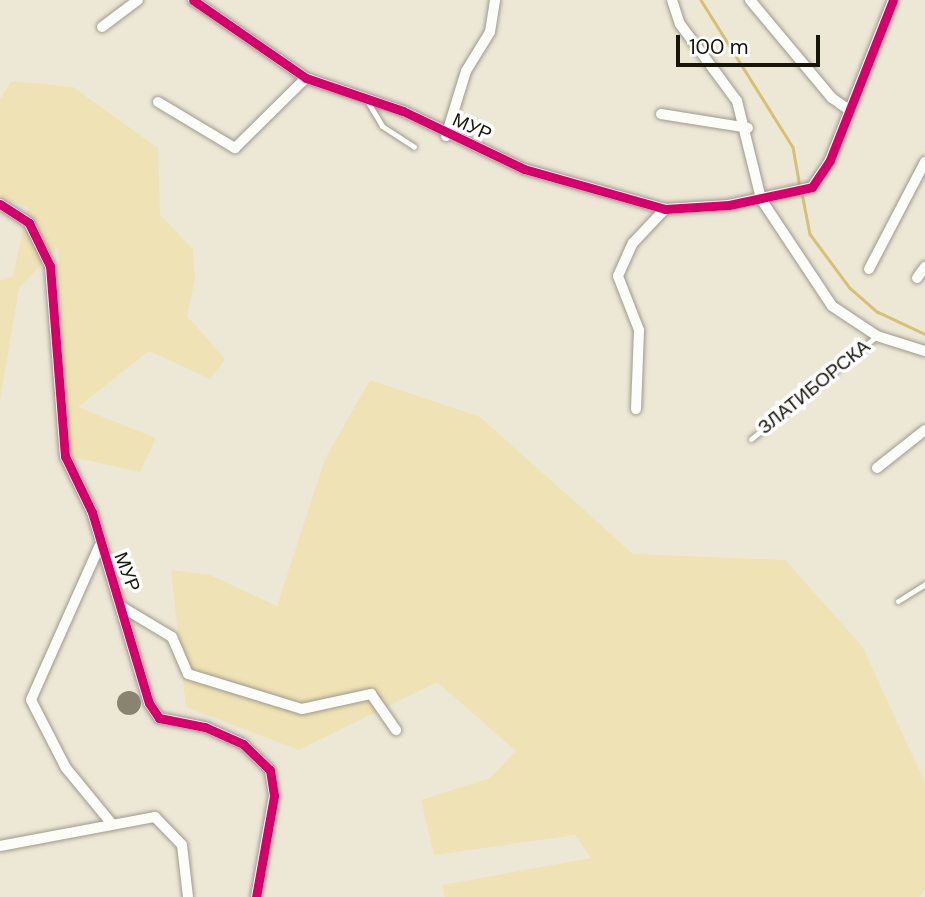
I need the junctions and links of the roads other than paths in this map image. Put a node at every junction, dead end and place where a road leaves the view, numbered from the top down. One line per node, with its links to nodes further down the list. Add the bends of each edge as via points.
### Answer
1 (138, 0): 7 (street)
2 (193, 0): 8 (street, МУР)
3 (495, 0): 14 (street, МУР, via 493,23 466,71)
4 (672, 0): 13 (street, via 680,24 737,101)
5 (750, 0): 11 (street, via 832,98)
6 (894, 0): 11 (street)
7 (102, 27)
8 (306, 78): 9 (street, МУР); 10 (street, via 235,148)
9 (366, 99): 14 (street, МУР, via 402,111); 15 (lane, via 382,126)
10 (158, 102)
11 (849, 110): 17 (street, МУР, via 830,160 811,187)
12 (661, 114): 13 (street)
13 (748, 128): 17 (street)
14 (446, 136): 19 (street, МУР, via 524,169)
15 (414, 147)
16 (925, 162): 21 (street)
17 (761, 199): 19 (street, МУР); 23 (street, ЗЛАТИБОРСКА, via 832,306)
18 (0, 204): 29 (street, МУР, via 29,223 50,266 65,456 92,512)
19 (664, 209): 25 (street, via 633,243 618,276 639,330)
20 (925, 267): 22 (street)
21 (869, 270)
22 (917, 278)
23 (877, 336): 24 (street, ЗЛАТИБОРСКА); 27 (lane, ЗЛАТИБОРСКА)
24 (925, 351)
25 (636, 409)
26 (925, 430): 28 (street)
27 (751, 439)
28 (877, 468)
29 (99, 547): 32 (street, МУР); 34 (street, МУР, via 32,700 66,768)
30 (925, 584): 31 (lane)
31 (898, 601)
32 (122, 607): 33 (street, МУР, via 172,637 188,674 302,709 371,694); 37 (street, МУР, via 155,714 222,733 259,753 270,770 274,796)
33 (396, 730)
34 (112, 824): 35 (street, via 96,832); 36 (street, via 145,816 164,820 187,860)
35 (0, 846)
36 (188, 897)
37 (256, 897)

